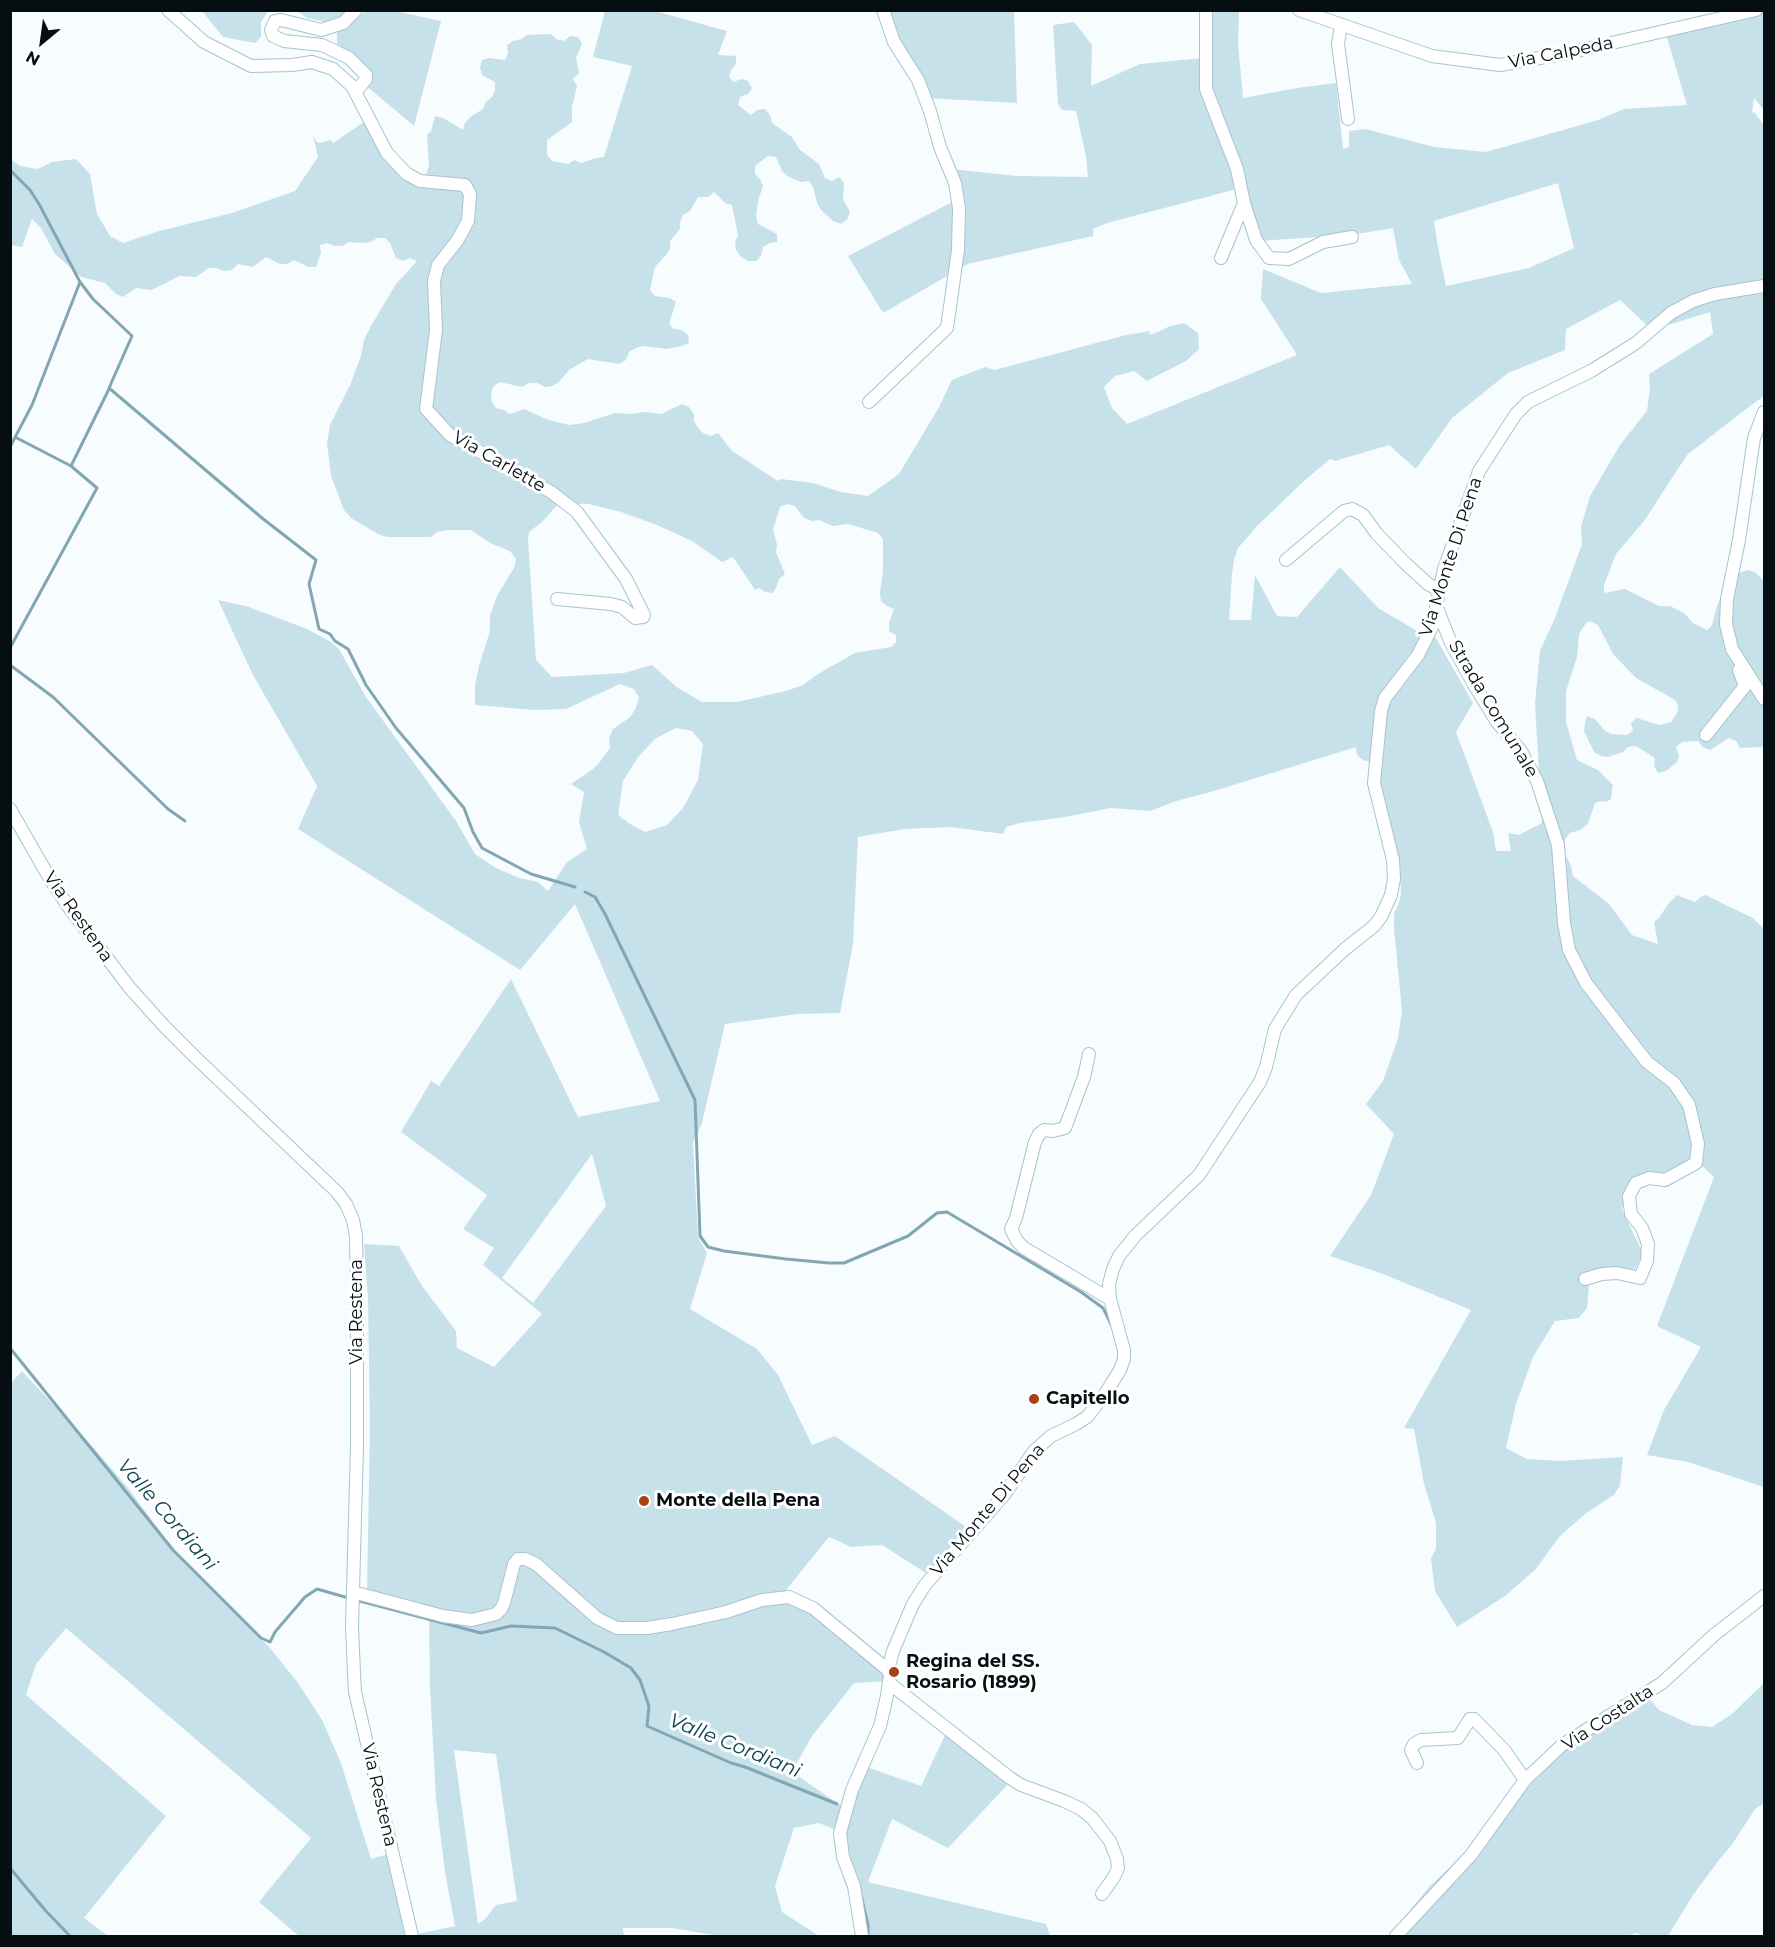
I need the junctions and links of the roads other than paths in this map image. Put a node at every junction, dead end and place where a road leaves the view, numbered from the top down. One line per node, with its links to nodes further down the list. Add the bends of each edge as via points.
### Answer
1 (168, 10): 8 (street, via 204,42 251,66 312,62 333,69)
2 (356, 10): 8 (street, via 343,23 321,30 281,20 275,21 271,30 273,36 284,41 322,45 349,58 366,75 359,88)
3 (884, 10): 14 (street, via 894,42 918,80 955,183 958,250 947,327)
4 (1206, 10): 10 (street, via 1206,89 1237,169)
5 (1299, 10): 7 (street, Via Calpeda)
6 (1756, 10): 7 (street, Via Calpeda, via 1500,65 1432,56)
7 (1341, 25): 9 (street, via 1338,44)
8 (352, 86): 18 (street, Via Carlette, via 387,153 407,174 420,181 465,185 470,194 468,221 438,265 434,281 436,330 426,409 450,435 551,492 578,512 626,579 644,615 635,618 611,604)
9 (1348, 119)
10 (1244, 202): 11 (street, via 1256,240 1269,258 1289,259 1323,242); 12 (street)
11 (1352, 237)
12 (1221, 258)
13 (1764, 286): 17 (street, Via Monte Di Pena, via 1715,294 1686,305 1636,343 1528,402 1479,471)
14 (869, 402)
15 (1764, 412): 20 (street, via 1754,438 1727,599 1726,624)
16 (1286, 560): 17 (street, via 1344,511 1353,508 1406,564)
17 (1439, 590): 19 (street, Via Monte Di Pena)
18 (556, 599)
19 (1437, 607): 25 (street, Strada Comunale, via 1451,644 1473,683 1521,751 1537,781 1558,845 1569,950 1586,983 1609,1014 1647,1062 1674,1083 1689,1105 1698,1144 1696,1163 1665,1180 1649,1178 1636,1183 1629,1196 1631,1214 1648,1244 1640,1278 1617,1273); 26 (street, Via Monte Di Pena, via 1418,655 1385,698 1381,711 1374,783 1393,860 1394,879 1386,908 1374,926 1296,995 1275,1029 1260,1082 1199,1176 1119,1256 1109,1284)
20 (1732, 649): 21 (street); 22 (street, via 1745,686)
21 (1764, 699)
22 (1706, 735)
23 (10, 809): 27 (street, Via Restena, via 70,909 129,987 346,1204 357,1248)
24 (1089, 1054): 26 (street, via 1065,1128 1044,1130 1035,1142 1011,1228 1024,1248)
25 (1585, 1279)
26 (1110, 1299): 29 (street, Via Monte Di Pena, via 1124,1350 1124,1361 1113,1383 1087,1417 1034,1451 990,1513 925,1585 912,1604)
27 (353, 1592): 29 (street, via 472,1620 501,1609 514,1564 525,1559 536,1564 587,1610 617,1628 672,1624 762,1600 789,1597 813,1608); 34 (street, Via Restena, via 355,1692)
28 (1764, 1596): 32 (street, Via Costalta, via 1662,1683 1562,1745)
29 (888, 1670): 30 (street)
30 (889, 1683): 33 (street, via 1010,1778 1081,1809 1092,1818 1110,1841 1117,1860 1118,1868); 35 (street, via 880,1726 852,1790 840,1833)
31 (1417, 1763): 32 (street, via 1411,1750 1414,1744 1421,1740 1458,1738 1470,1719 1474,1719 1505,1751)
32 (1525, 1780): 36 (street, Via Costalta, via 1471,1855)
33 (1102, 1894)
34 (412, 1936)
35 (862, 1936)
36 (1396, 1936)

